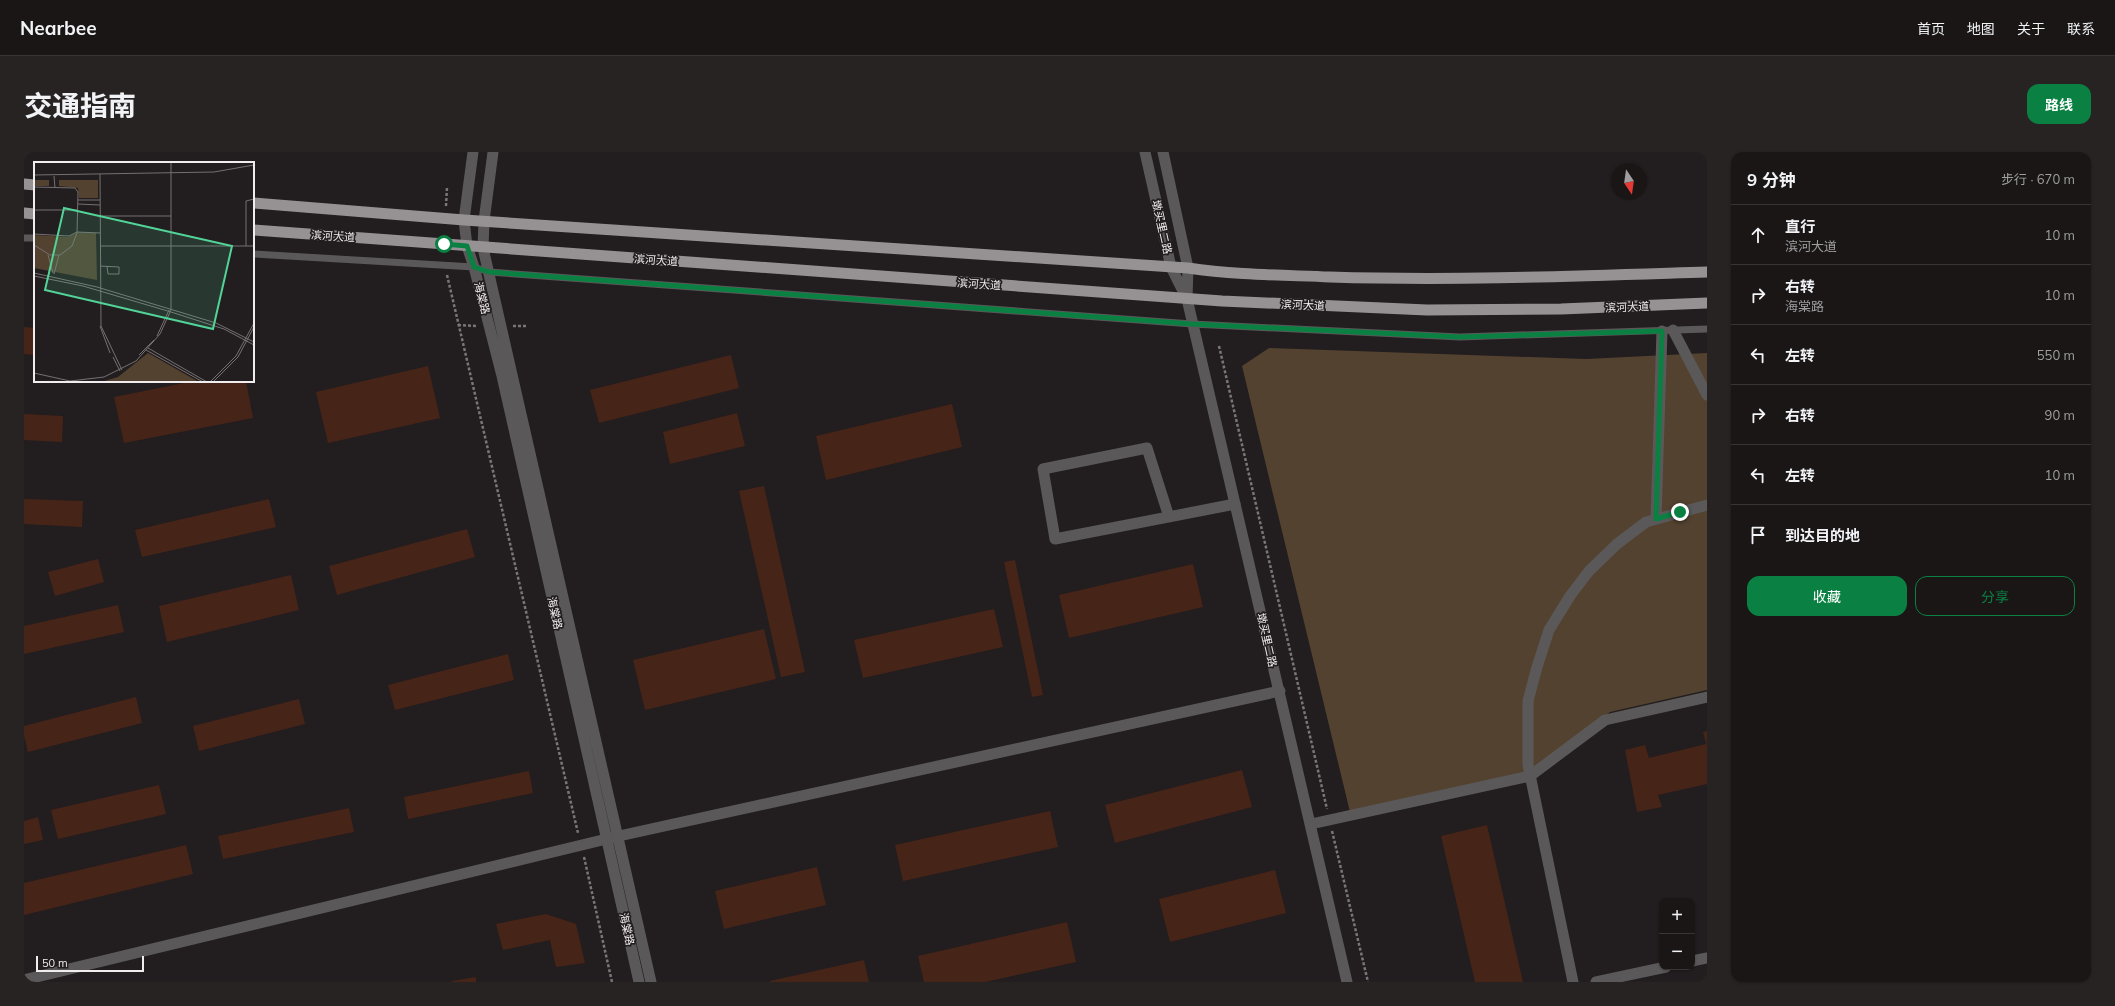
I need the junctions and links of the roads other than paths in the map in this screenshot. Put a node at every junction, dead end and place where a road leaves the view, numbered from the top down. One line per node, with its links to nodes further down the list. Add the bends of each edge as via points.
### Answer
1 (473, 152): 10 (street, 海棠路)
2 (493, 152): 11 (street, 海棠路)
3 (1146, 152): 17 (street, 墩买里二路)
4 (1163, 152): 18 (street, 墩买里二路)
5 (24, 184): 6 (main road)
6 (34, 185)
7 (254, 203): 10 (main road)
8 (24, 213): 9 (main road)
9 (34, 214)
10 (464, 220): 11 (main road); 13 (street, 海棠路)
11 (484, 221): 14 (street, 海棠路); 17 (main road)
12 (254, 230): 13 (main road, 滨河大道)
13 (467, 246): 14 (main road, 滨河大道); 16 (street, 海棠路)
14 (483, 248): 19 (street, 海棠路); 21 (main road, 滨河大道)
15 (254, 254): 16 (lane)
16 (474, 267): 19 (lane); 36 (street, 海棠路, via 502,376)
17 (1171, 267): 18 (main road); 21 (street, 墩买里二路)
18 (1188, 268): 20 (main road, via 1224,273 1371,278 1537,278); 21 (street, 墩买里二路)
19 (489, 272): 23 (lane); 35 (street, 海棠路)
20 (1707, 272)
21 (1187, 299): 22 (main road, 滨河大道, via 1427,310 1561,310); 23 (street, 墩买里二路)
22 (1707, 303)
23 (1192, 324): 25 (lane, via 1460,337); 27 (street, 墩买里二路)
24 (1707, 329): 25 (lane)
25 (1668, 331): 26 (street); 30 (street)
26 (1707, 395)
27 (1235, 504): 29 (street); 31 (street, 墩买里二路)
28 (1707, 505): 30 (street)
29 (1169, 516): 29 (street, via 1055,539 1043,469 1147,448)
30 (1656, 519): 33 (street, via 1646,522 1617,544 1589,571 1549,630 1528,701)
31 (1280, 691): 34 (street, 墩买里二路); 35 (street)
32 (1707, 697): 33 (street, via 1605,720)
33 (1530, 776): 34 (street); 44 (street)
34 (1311, 824): 43 (street, 墩买里二路)
35 (619, 836): 36 (street); 42 (street, 海棠路)
36 (606, 839): 40 (street); 41 (street, 海棠路)
37 (1707, 958): 38 (street)
38 (1695, 961)
39 (1659, 968): 45 (street)
40 (24, 980)
41 (639, 982)
42 (651, 982)
43 (1347, 982)
44 (1573, 982)
45 (1596, 982)

